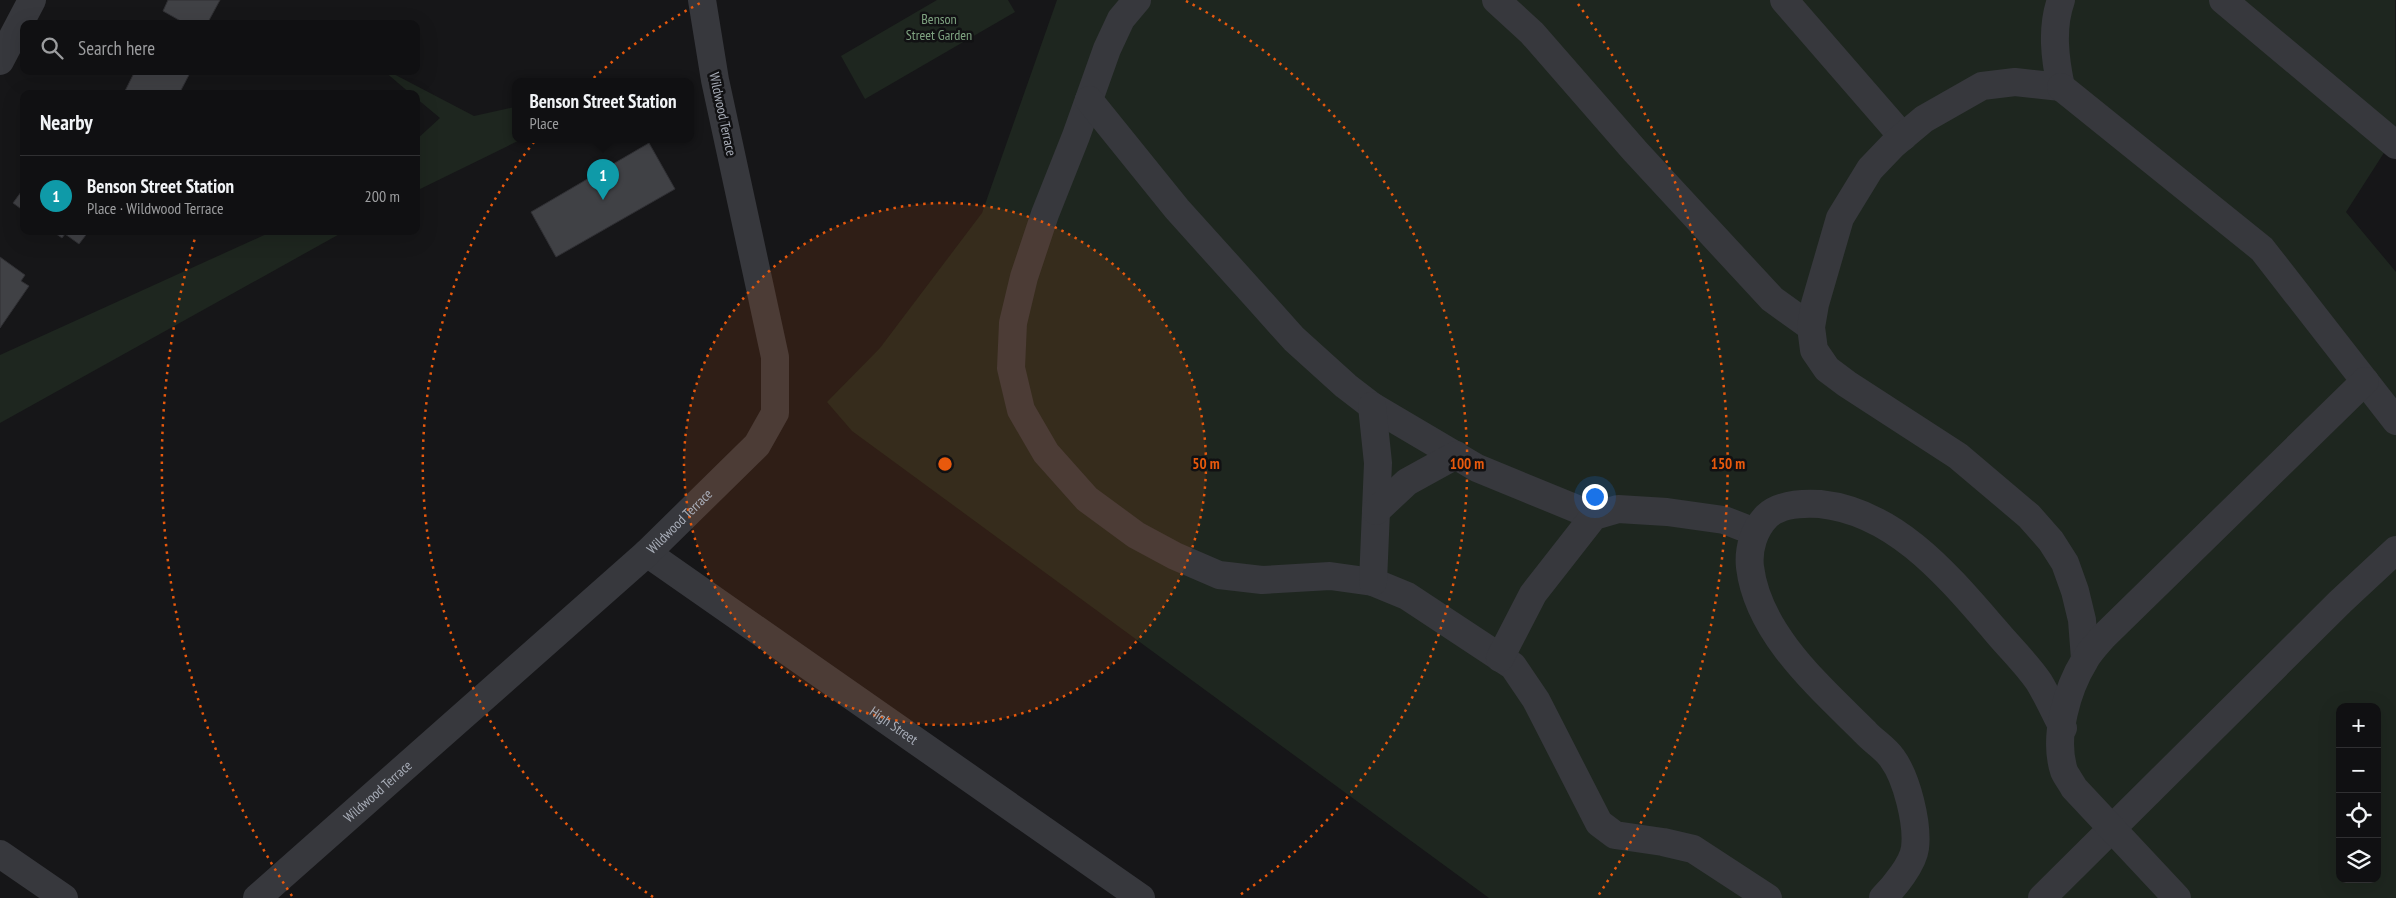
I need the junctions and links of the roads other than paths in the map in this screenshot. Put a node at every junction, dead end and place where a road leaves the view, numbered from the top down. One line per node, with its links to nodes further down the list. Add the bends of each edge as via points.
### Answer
1 (32, 0): 8 (street)
2 (702, 0): 24 (street, Wildwood Terrace, via 715,80 775,356 775,413 757,445)
3 (1137, 0): 12 (street, via 1121,18)
4 (1496, 0): 15 (street, via 1532,34 1765,292)
5 (1784, 0): 13 (street)
6 (2061, 0): 11 (street, via 2055,33 2056,62)
7 (2223, 0): 14 (street)
8 (22, 20)
9 (20, 23): 10 (street)
10 (0, 61)
11 (2062, 87): 13 (street, via 2015,82 1982,86 1924,119); 16 (street, via 2262,249)
12 (1088, 100): 17 (street, via 1178,209 1294,339); 25 (street, via 1024,276 1016,314 1011,368 1020,410 1046,452 1087,499 1136,535 1175,556 1219,575 1262,580 1330,576)
13 (1903, 136): 15 (street, via 1870,169 1840,218)
14 (2396, 145)
15 (1811, 328): 27 (street, via 1814,350 1827,368 1855,390 1958,456 2029,516 2051,541 2065,564 2075,591 2082,620)
16 (2365, 380): 18 (street); 27 (street, via 2111,629)
17 (1372, 406): 19 (street); 20 (street, via 1378,463)
18 (2396, 421)
19 (1456, 455): 20 (street, via 1407,482); 21 (street, via 1477,468)
20 (1376, 511): 25 (street)
21 (1594, 516): 22 (street, via 1618,509 1668,512 1724,520); 26 (street, via 1533,594)
22 (1755, 532): 28 (street, via 1768,515 1784,507 1806,503 1839,506 1892,531 1923,552 1959,589 2038,681); 35 (street, via 1749,555 1752,579 1764,611 1783,643 1810,676 1893,758 1906,786 1915,850 1897,883)
23 (2396, 550): 29 (street)
24 (647, 553): 32 (street, Wildwood Terrace); 33 (street, High Street)
25 (1373, 582): 26 (street, via 1406,596)
26 (1500, 658): 34 (street, via 1513,666 1536,700 1599,823 1615,835 1693,849)
27 (2085, 659): 28 (street, via 2067,703)
28 (2062, 728): 29 (street, via 2060,745 2064,771 2074,788)
29 (2112, 828): 36 (street); 37 (street)
30 (0, 854): 31 (street)
31 (64, 898)
32 (257, 898)
33 (1141, 898)
34 (1768, 898)
35 (1884, 898)
36 (2042, 898)
37 (2177, 898)

